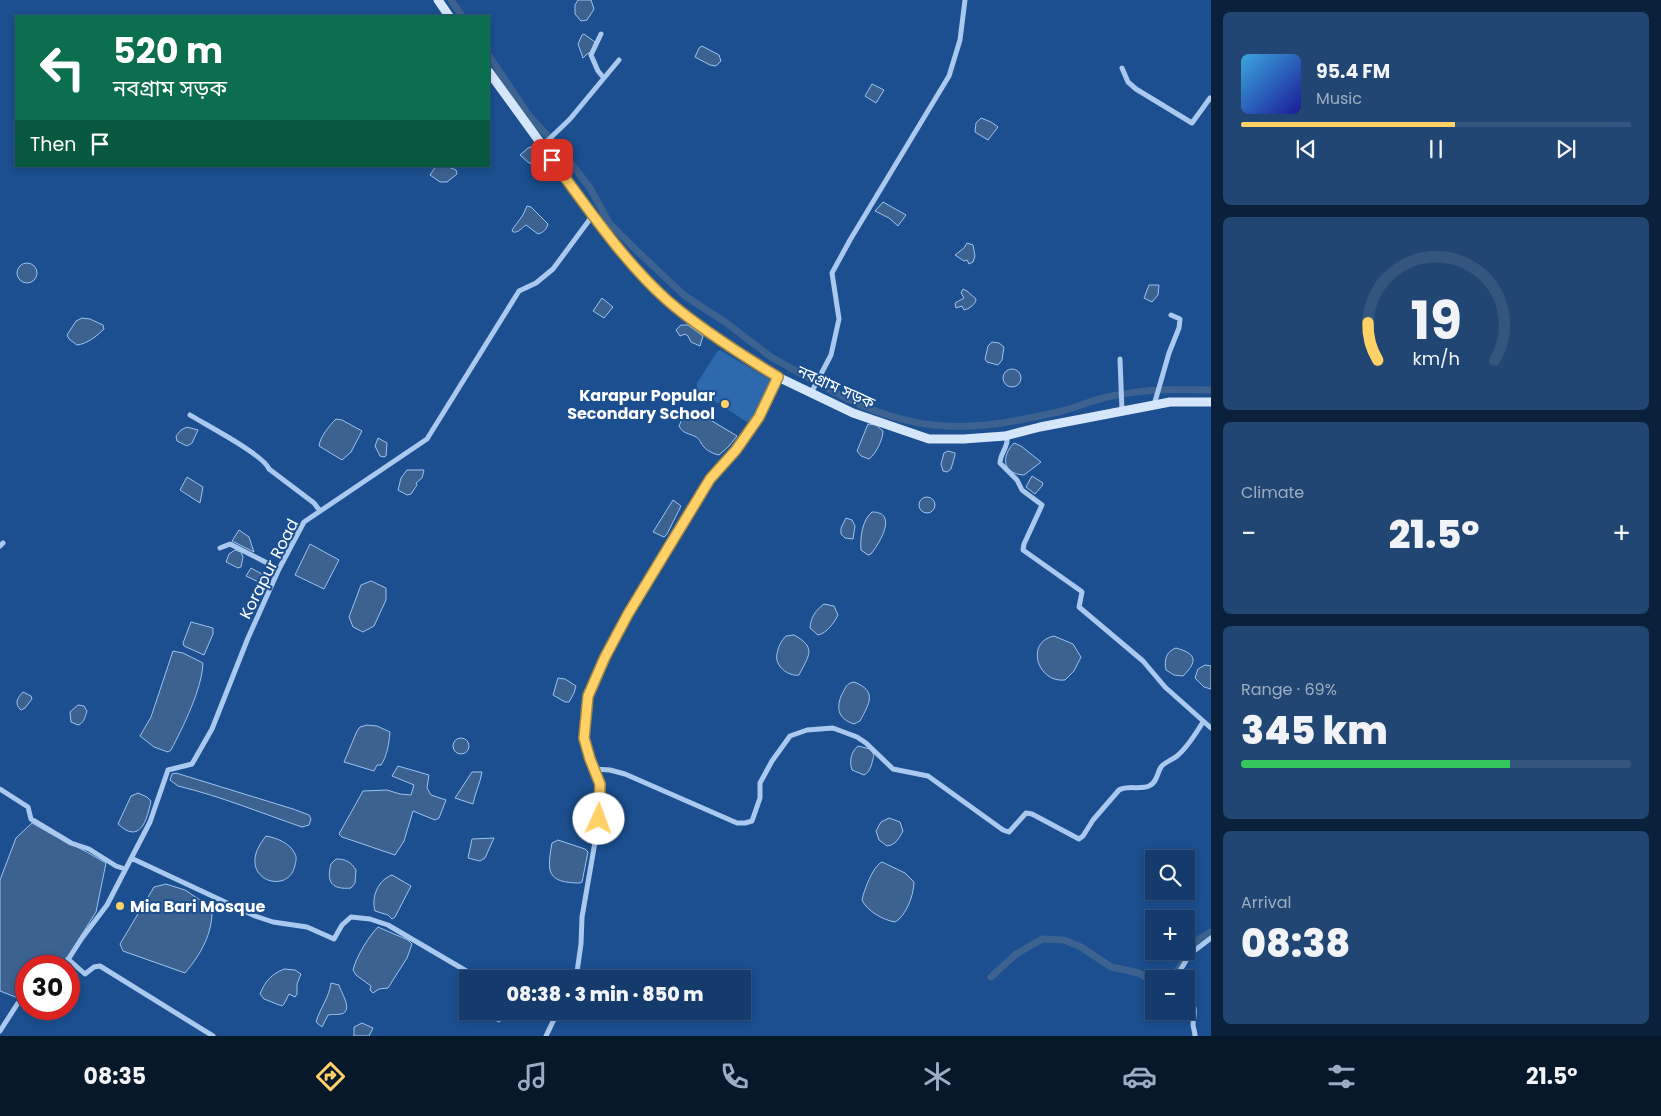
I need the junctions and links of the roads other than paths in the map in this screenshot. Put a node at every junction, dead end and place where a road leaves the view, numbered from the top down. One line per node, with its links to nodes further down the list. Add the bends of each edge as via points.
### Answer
1 (438, 0): 3 (main road)
2 (964, 0): 15 (street, via 960,40 949,76 832,273 839,319 831,355)
3 (448, 15)
4 (601, 34): 8 (street, via 591,55)
5 (619, 60): 8 (street)
6 (1122, 68): 9 (street, via 1128,82 1136,89 1192,122)
7 (490, 73): 10 (main road, নবগ্রাম সড়ক)
8 (604, 77): 10 (street, via 570,120)
9 (1211, 99)
10 (542, 146): 11 (main road, নবগ্রাম সড়ক)
11 (593, 215): 14 (main road, নবগ্রাম সড়ক, via 616,247 668,301 721,341); 21 (street, Korapur Road, via 552,269 536,283 519,291 427,439)
12 (1171, 315): 17 (street, via 1180,319 1179,328)
13 (1120, 359): 18 (street)
14 (778, 377): 15 (main road, নবগ্রাম সড়ক); 26 (street, via 759,417 710,479 605,657 588,696 584,738)
15 (811, 393): 20 (main road, নবগ্রাম সড়ক, via 853,413 929,439)
16 (1211, 402): 17 (main road, নবগ্রাম সড়ক)
17 (1154, 405): 18 (main road, নবগ্রাম সড়ক)
18 (1122, 411): 20 (main road, নবগ্রাম সড়ক)
19 (190, 415): 21 (street, via 267,463 269,469)
20 (1008, 436): 24 (street, via 1000,463 1022,490 1042,505 1024,550 1081,591 1078,607 1143,661 1165,687)
21 (320, 511): 23 (street, Korapur Road, via 304,522)
22 (220, 548): 23 (street, via 230,544)
23 (279, 569): 28 (street, Korapur Road, via 212,729 192,764 168,770 150,822)
24 (1203, 722): 25 (street); 26 (street, via 1178,756 1160,768 1152,786 1119,790 1079,838 1026,813 1009,832 1002,830 928,776 893,769 866,743 833,728 807,730 790,736 760,783 760,798 752,821 745,824 625,774)
25 (1211, 728)
26 (594, 769): 34 (street, via 600,784 599,819 582,917)
27 (0, 789): 29 (street, via 28,807 31,819)
28 (131, 858): 29 (street, Korapur Road); 33 (street, via 255,916 307,927 334,939 351,917 388,925)
29 (125, 869): 31 (street, Korapur Road, via 107,905)
30 (1211, 938): 35 (street, via 1190,954)
31 (71, 955)
32 (80, 970): 40 (street, via 85,974 100,966)
33 (465, 970)
34 (577, 970)
35 (1180, 970)
36 (15, 1008): 39 (street)
37 (553, 1020): 41 (street)
38 (1194, 1020): 42 (street)
39 (0, 1031)
40 (213, 1036)
41 (546, 1036)
42 (1195, 1036)

